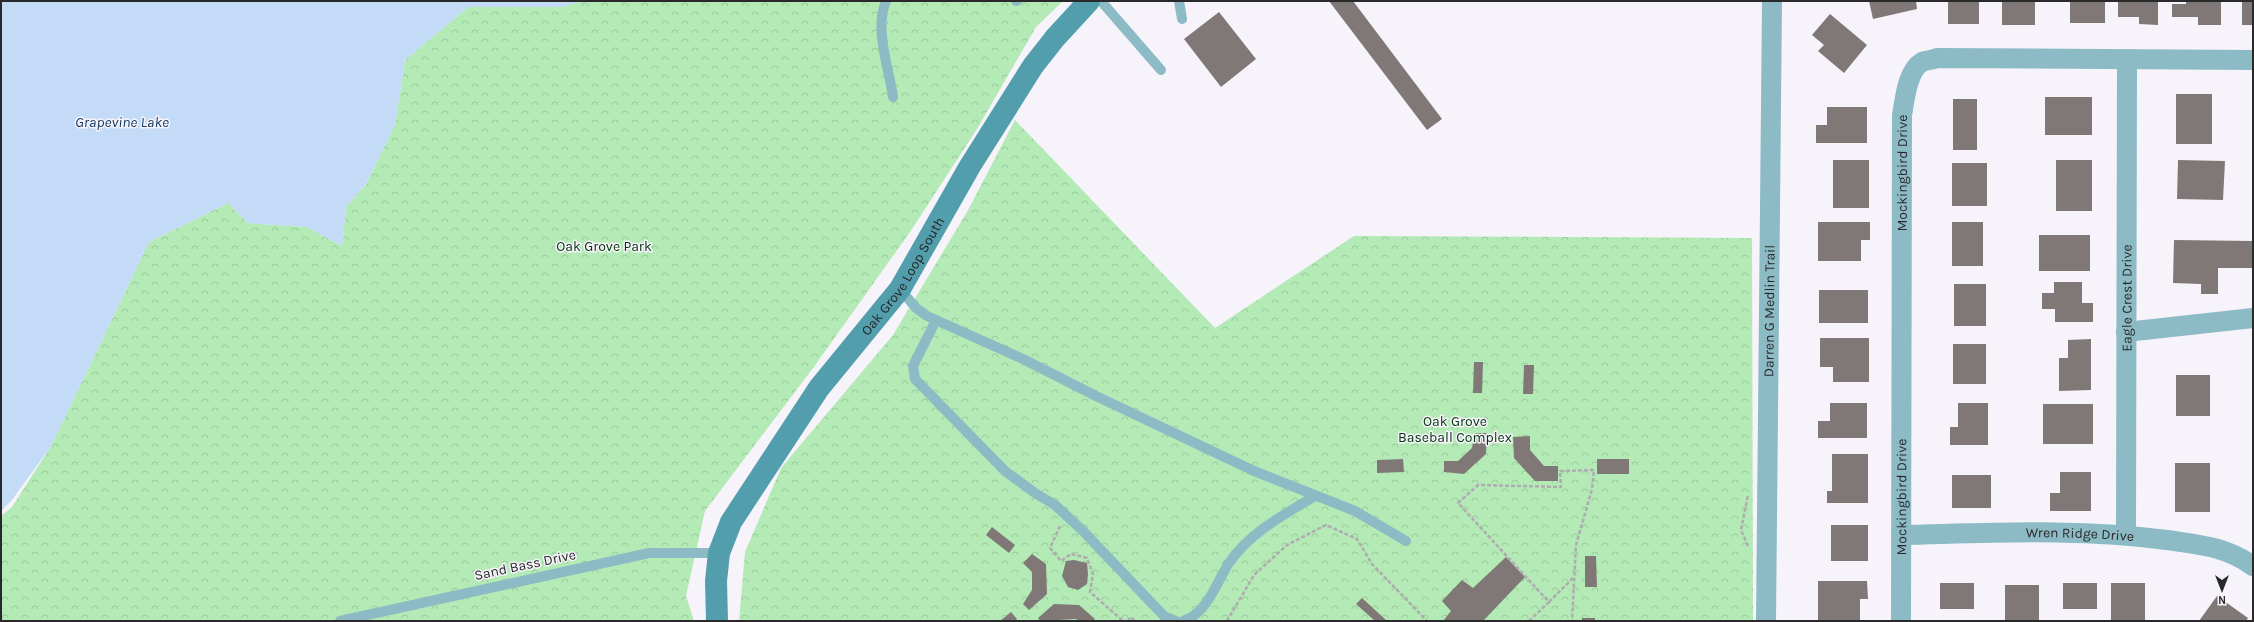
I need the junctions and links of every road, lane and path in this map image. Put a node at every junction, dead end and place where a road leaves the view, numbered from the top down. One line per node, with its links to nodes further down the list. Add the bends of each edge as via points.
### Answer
1 (886, 1): 10 (lane, via 882,9 882,42)
2 (1089, 1): 11 (street, Oak Grove Loop South, via 1033,66 970,166)
3 (1101, 1): 9 (lane)
4 (1179, 1): 6 (lane)
5 (1772, 1): 35 (street, Darren G Medlin Trail)
6 (1182, 19)
7 (2253, 60): 8 (street, Mockingbird Drive)
8 (2127, 61): 14 (street, Eagle Crest Drive); 17 (street, Mockingbird Drive, via 1937,58 1922,62 1914,70 1902,114)
9 (1161, 70)
10 (893, 97)
11 (900, 289): 13 (lane, via 916,308); 20 (street, Oak Grove Loop South, via 819,388 734,517)
12 (2253, 318): 14 (street)
13 (936, 320): 15 (lane, via 1023,359 1254,471); 29 (lane, via 913,366 915,379 1005,471 1055,505 1164,616)
14 (2126, 332): 18 (street, Eagle Crest Drive)
15 (1315, 496): 19 (lane, via 1355,511); 30 (lane, via 1280,517 1251,539 1230,562 1203,607 1193,618)
16 (1055, 520): 26 (path, via 1061,524 1050,548 1061,561 1071,554 1087,558 1094,574 1090,592)
17 (1902, 535): 18 (street, Wren Ridge Drive, via 2065,532); 36 (street, Mockingbird Drive)
18 (2126, 535): 21 (street, Wren Ridge Drive, via 2218,548 2239,555)
19 (1406, 541)
20 (718, 553): 24 (lane, Sand Bass Drive, via 649,553); 25 (street, Oak Grove Loop South)
21 (2253, 566)
22 (1574, 578): 23 (path); 23 (path, via 1576,545 1592,489 1594,470 1560,471 1560,487 1478,485 1458,504); 34 (path)
23 (1549, 602): 33 (path)
24 (340, 621)
25 (717, 621)
26 (1123, 621)
27 (1128, 621): 28 (path, via 1131,617)
28 (1135, 621)
29 (1176, 621)
30 (1183, 621)
31 (1227, 621): 32 (path, via 1254,575 1287,545 1326,525 1357,539 1372,564)
32 (1427, 621)
33 (1529, 621)
34 (1572, 621)
35 (1766, 621)
36 (1902, 621)

